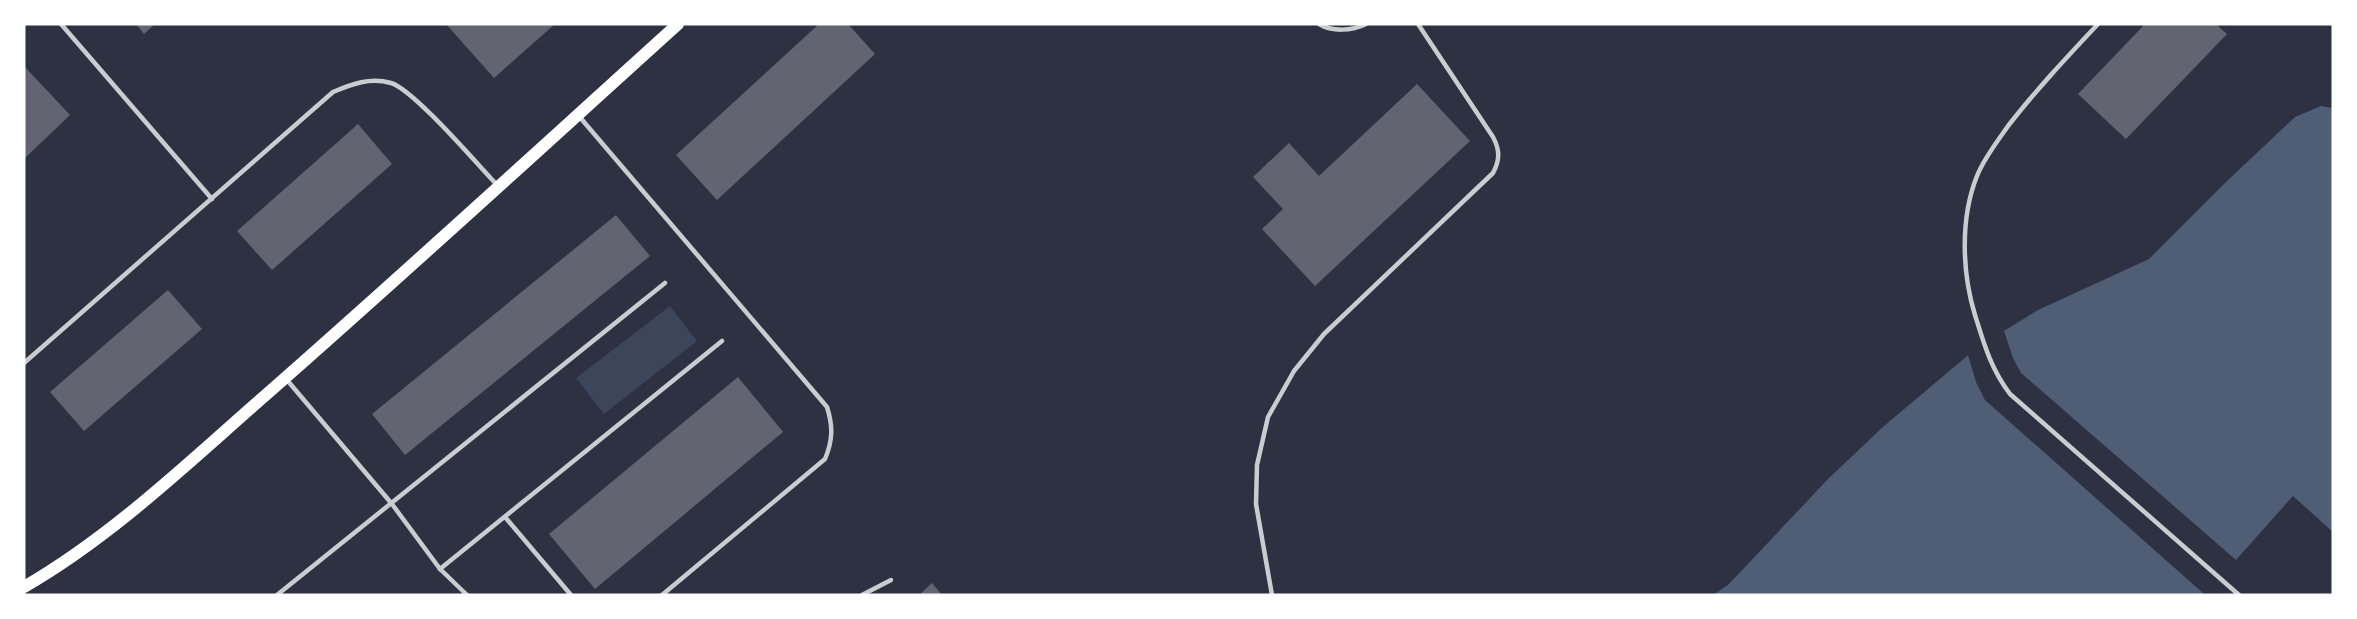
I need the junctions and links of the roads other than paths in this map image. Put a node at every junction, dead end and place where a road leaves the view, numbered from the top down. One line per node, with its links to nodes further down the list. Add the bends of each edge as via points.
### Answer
1 (61, 24): 9 (lane)
2 (678, 24): 7 (main road)
3 (1319, 24): 4 (lane, via 1344,30)
4 (1366, 24)
5 (1419, 24): 24 (lane, via 1493,137 1499,148 1498,162 1492,173 1324,334 1294,371 1268,417 1257,465 1256,504)
6 (2098, 24): 25 (lane, via 2034,91 1977,176 1966,218 1965,240 1973,307 1990,362 2010,394)
7 (578, 115): 8 (main road); 22 (lane, via 827,407 832,423 831,444 825,459)
8 (499, 187): 9 (lane, via 416,99 392,83 360,80 333,92); 13 (main road)
9 (212, 199): 12 (lane)
10 (665, 283): 14 (lane)
11 (722, 341): 15 (lane)
12 (24, 363)
13 (285, 378): 14 (lane); 18 (main road, via 118,522)
14 (392, 504): 16 (lane); 19 (lane)
15 (504, 517): 16 (lane); 21 (lane)
16 (440, 569): 20 (lane)
17 (891, 580): 23 (lane)
18 (24, 587)
19 (277, 595)
20 (467, 595)
21 (571, 595)
22 (662, 595)
23 (862, 595)
24 (1272, 595)
25 (2239, 595)

